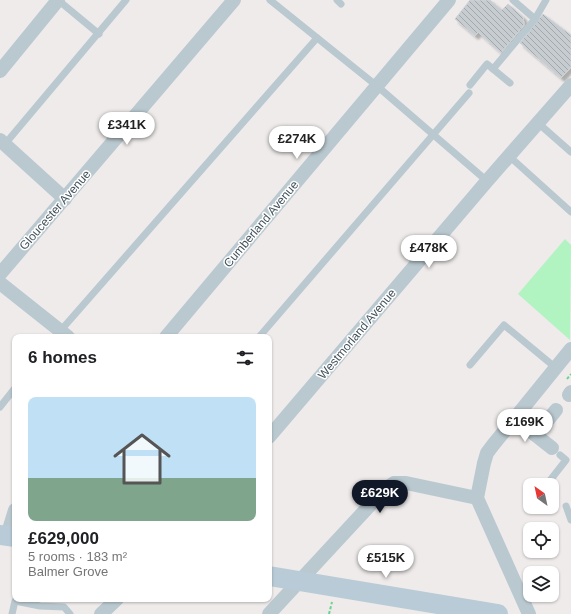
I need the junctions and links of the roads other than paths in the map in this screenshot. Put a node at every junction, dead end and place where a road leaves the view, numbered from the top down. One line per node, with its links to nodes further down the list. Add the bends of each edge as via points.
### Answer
1 (58, 0): 9 (lane); 12 (street)
2 (126, 0): 9 (lane)
3 (234, 0): 24 (street, Gloucester Avenue)
4 (270, 0): 10 (lane)
5 (449, 0): 16 (street, Cumberland Avenue)
6 (513, 0): 8 (lane)
7 (546, 0): 8 (lane)
8 (535, 19): 11 (lane)
9 (99, 34): 20 (lane)
10 (317, 38): 16 (lane); 29 (lane)
11 (493, 69): 13 (lane); 14 (lane, via 487,64)
12 (0, 71)
13 (510, 83)
14 (470, 85)
15 (571, 85): 18 (street, Westmorland Avenue)
16 (377, 86): 19 (lane); 30 (street, Cumberland Avenue)
17 (468, 93): 19 (lane)
18 (538, 123): 21 (lane); 22 (street, Westmorland Avenue)
19 (433, 134): 23 (lane); 31 (lane)
20 (3, 142): 24 (street)
21 (571, 152)
22 (509, 156): 23 (street, Westmorland Avenue); 25 (lane)
23 (487, 181): 38 (street, Westmorland Avenue)
24 (65, 198): 26 (street, Gloucester Avenue)
25 (571, 212)
26 (0, 274)
27 (0, 283): 28 (street)
28 (60, 334)
29 (62, 334)
30 (169, 334)
31 (262, 334)
32 (565, 360): 33 (lane, via 504,325); 37 (street)
33 (470, 365)
34 (12, 392): 35 (lane)
35 (0, 408)
36 (556, 410): 39 (street)
37 (514, 418): 39 (street); 42 (street, via 487,453)
38 (272, 433)
39 (536, 435): 40 (street)
40 (556, 452): 41 (lane, via 566,460)
41 (552, 478)
42 (477, 498): 48 (street, via 406,483 394,483 384,490); 55 (street)
43 (566, 506): 45 (lane)
44 (12, 520): 46 (street)
45 (571, 520)
46 (7, 536)
47 (272, 576): 48 (main road)
48 (300, 581): 53 (street); 54 (main road)
49 (15, 602): 51 (lane)
50 (20, 602): 52 (lane, via 64,608)
51 (12, 614)
52 (70, 614)
53 (269, 614)
54 (498, 614)
55 (529, 614)

